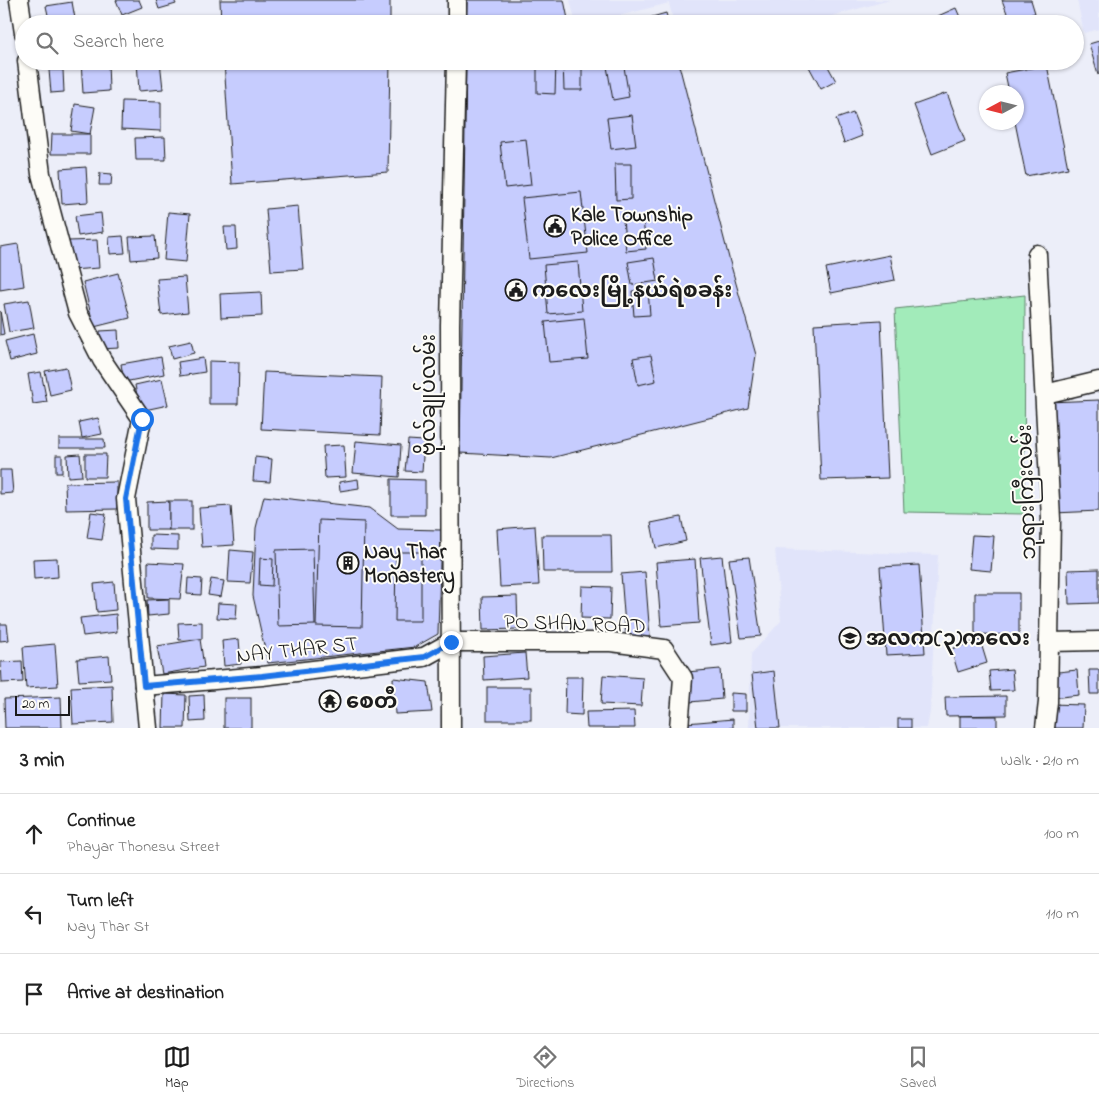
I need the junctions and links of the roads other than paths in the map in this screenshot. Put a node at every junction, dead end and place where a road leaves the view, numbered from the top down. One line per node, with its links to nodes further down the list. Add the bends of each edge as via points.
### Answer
1 (457, 0): 4 (street)
2 (23, 2): 3 (street)
3 (23, 15)
4 (457, 15)
5 (28, 70): 13 (street, via 41,174 78,313 102,360 142,419 126,499)
6 (456, 70): 11 (street, ဗိုလ်ချုပ်လမ်း, via 450,325)
7 (1037, 254): 9 (street, ဘုရားကြီးလမ်း)
8 (1099, 381): 9 (street)
9 (1045, 394): 12 (street, ဘုရားကြီးလမ်း, via 1051,519)
10 (1099, 641): 12 (street)
11 (451, 642): 13 (street, NAY THAR ST, via 424,657); 15 (street, ဗိုလ်ချုပ်လမ်း); 16 (street, PO SHAN ROAD, via 611,642 664,649 682,678)
12 (1049, 642): 17 (street, ဘုရားကြီးလမ်း)
13 (144, 686): 14 (street)
14 (148, 728)
15 (451, 728)
16 (679, 728)
17 (1045, 728)

